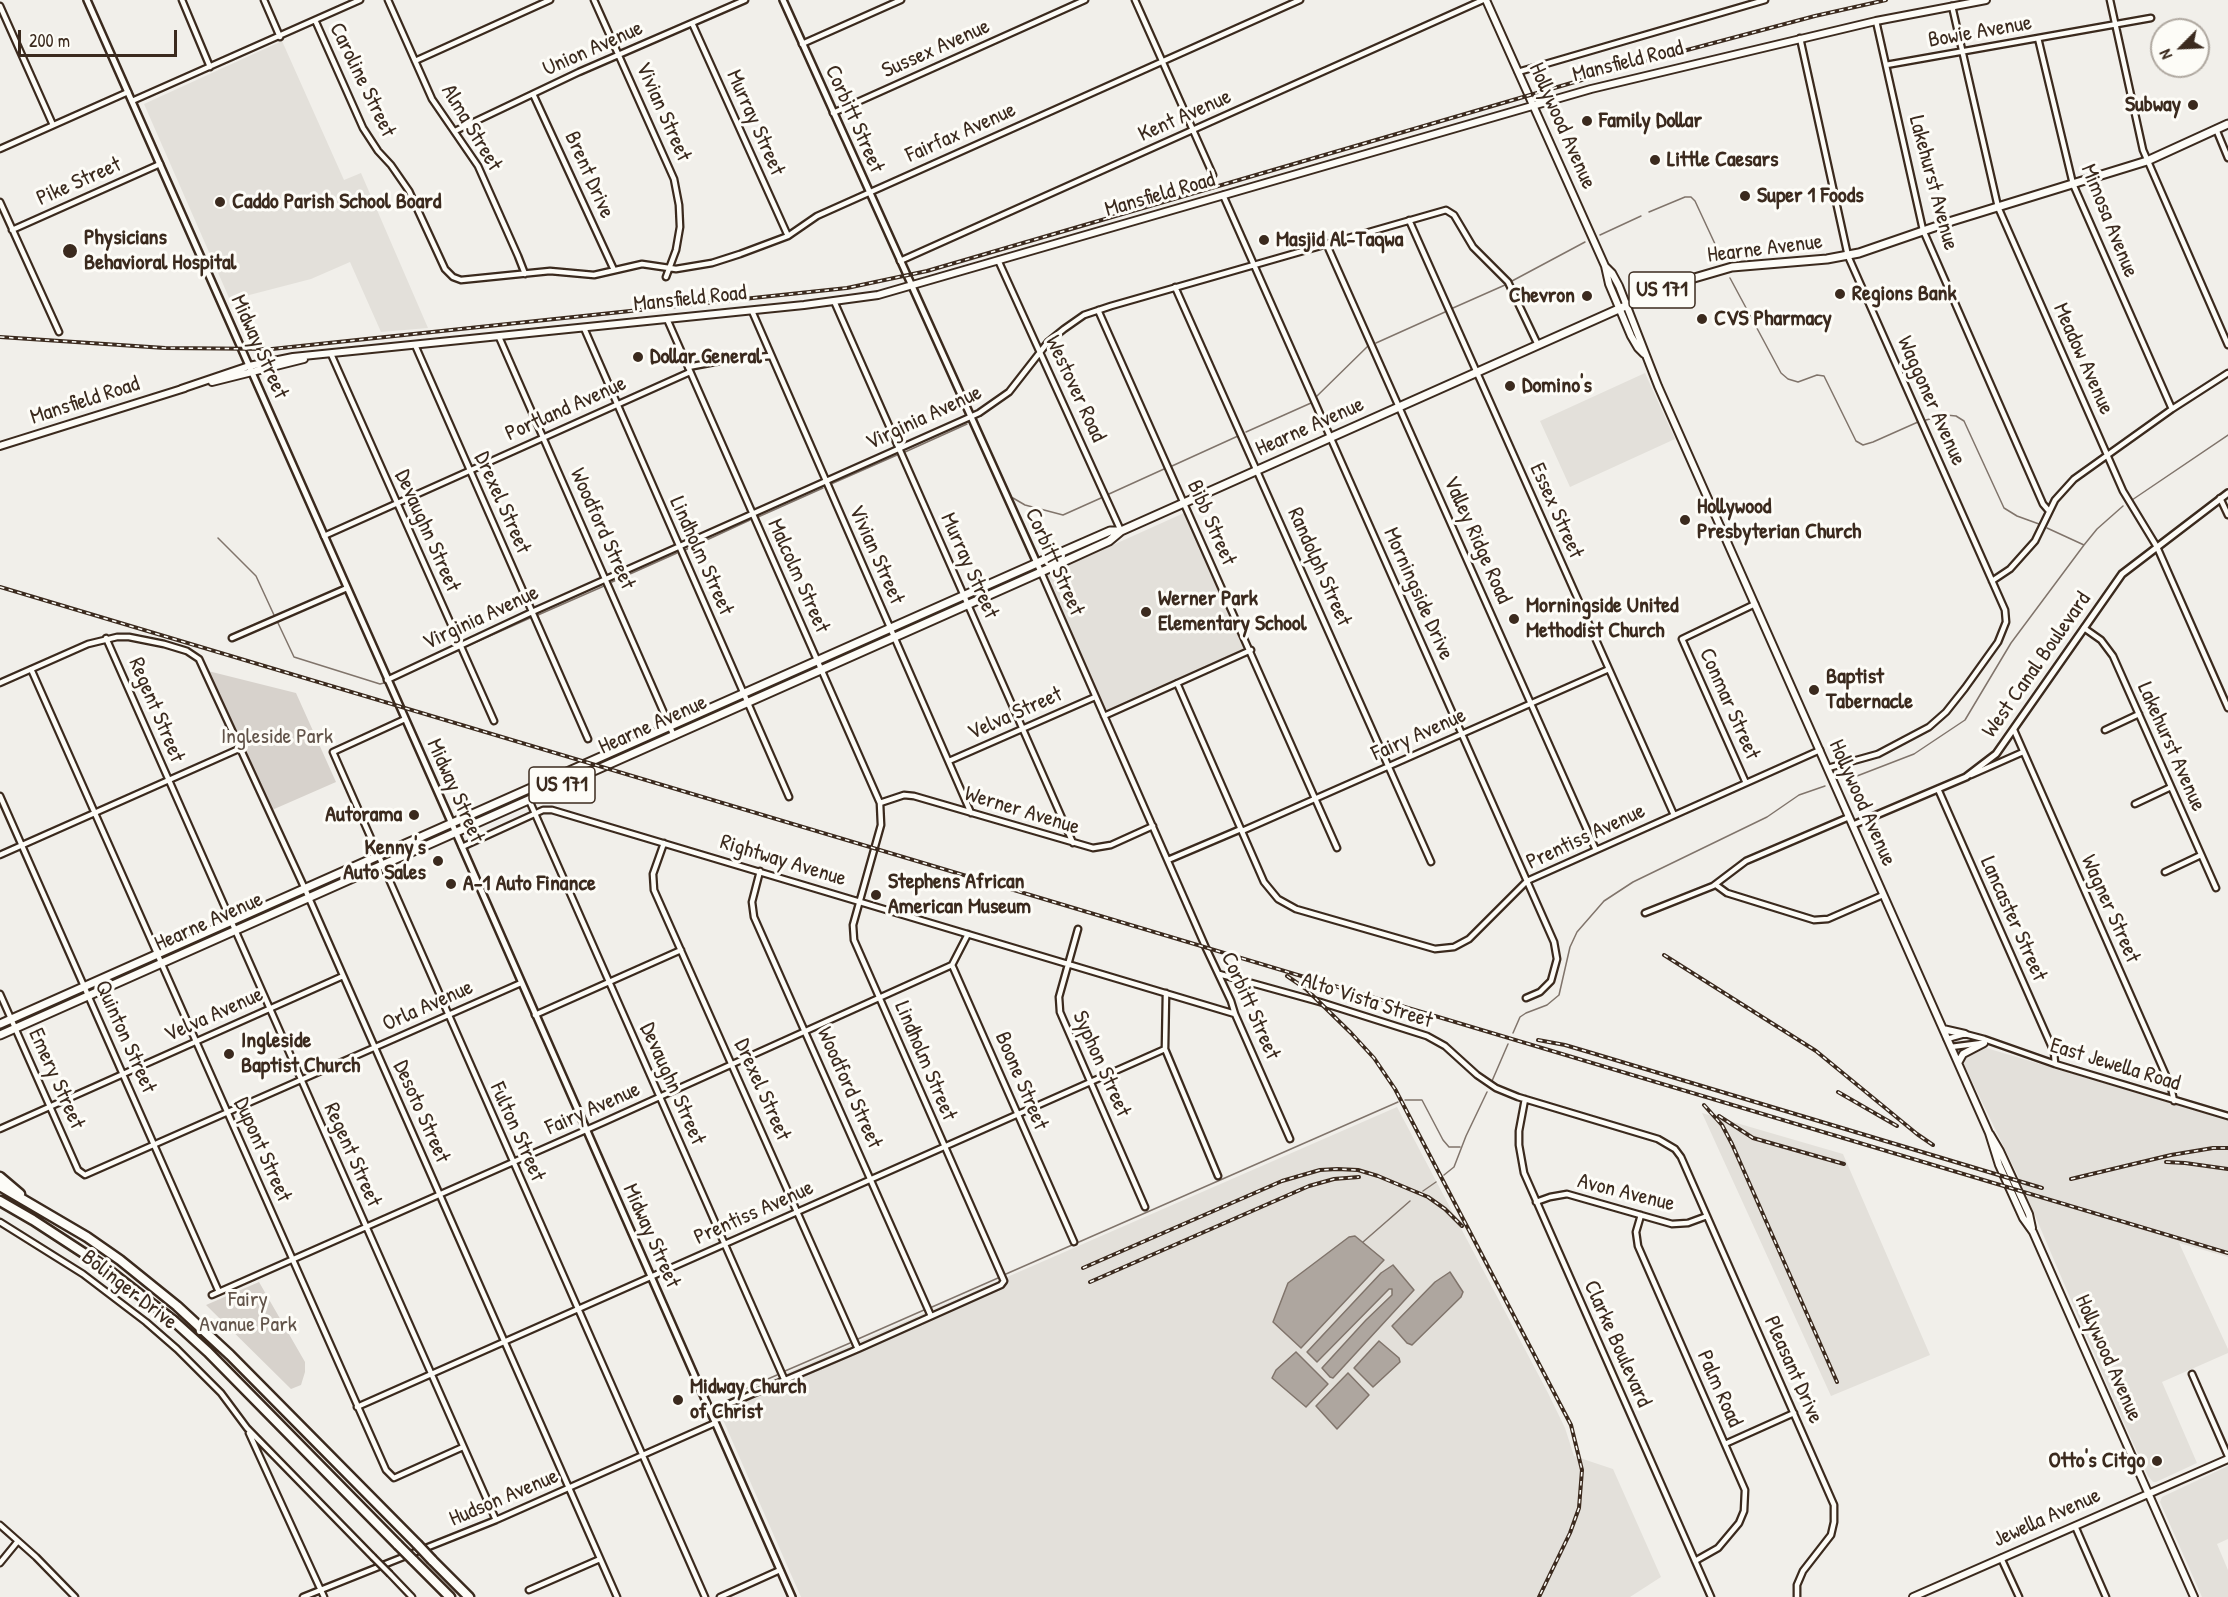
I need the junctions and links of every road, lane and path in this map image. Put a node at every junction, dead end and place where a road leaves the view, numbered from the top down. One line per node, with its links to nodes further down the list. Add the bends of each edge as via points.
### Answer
1 (87, 0): 37 (street, Midway Street)
2 (182, 0): 35 (street)
3 (264, 0): 26 (street)
4 (360, 0): 18 (street)
5 (388, 0): 32 (street, Alma Street)
6 (550, 0): 32 (street)
7 (594, 0): 31 (street, Vivian Street)
8 (745, 0): 24 (street, Union Avenue)
9 (783, 0): 29 (street, Corbitt Street)
10 (901, 0): 29 (street)
11 (1085, 0): 41 (street, Sussex Avenue)
12 (1135, 0): 33 (street)
13 (1300, 0): 33 (street, Fairfax Avenue)
14 (1485, 0): 36 (main road, Hollywood Avenue); 45 (street, Kent Avenue)
15 (1765, 0): 36 (street)
16 (1986, 0): 20 (main road, Mansfield Road)
17 (2110, 0): 25 (street)
18 (353, 1): 22 (street)
19 (0, 6): 43 (street)
20 (1952, 6): 23 (main road, Mansfield Road); 30 (street, Meadow Avenue)
21 (2150, 18): 25 (street, Bowie Avenue)
22 (315, 20): 26 (street); 69 (street, Caroline Street, via 363,128 409,191 442,264)
23 (1875, 21): 27 (main road, Mansfield Road); 34 (street, Lakehurst Avenue)
24 (692, 23): 31 (street, Union Avenue); 60 (street, Murray Street)
25 (2115, 24): 28 (street, Bowie Avenue); 49 (street)
26 (280, 37): 35 (street)
27 (1800, 38): 40 (main road, Mansfield Road); 62 (street, Waggoner Avenue)
28 (2038, 38): 30 (street, Bowie Avenue); 52 (street, Mimosa Avenue)
29 (802, 44): 41 (street, Corbitt Street)
30 (1962, 52): 34 (street, Bowie Avenue); 56 (street, Meadow Avenue)
31 (619, 55): 38 (street, Union Avenue); 66 (street, Vivian Street, via 669,164 678,194 679,239)
32 (415, 61): 46 (street, Alma Street, via 438,108)
33 (1162, 61): 45 (street); 53 (street, Fairfax Avenue)
34 (1886, 65): 59 (street, Lakehurst Avenue)
35 (210, 68): 39 (street)
36 (1518, 72): 40 (main road, Hollywood Avenue)
37 (128, 92): 39 (street, Midway Street); 43 (street)
38 (533, 94): 46 (street, Union Avenue); 67 (street, Brent Drive)
39 (132, 101): 50 (street, Midway Street)
40 (1533, 106): 54 (main road, Mansfield Road); 74 (main road, Hollywood Avenue)
41 (833, 113): 53 (street, Corbitt Street)
42 (2228, 124): 44 (main road, Hearne Avenue / US 171)
43 (53, 125): 47 (street)
44 (2216, 129): 48 (street); 49 (main road, Hearne Avenue / US 171)
45 (1193, 130): 51 (street); 64 (street, Kent Avenue)
46 (455, 131): 68 (street, Alma Street, via 478,166)
47 (0, 149)
48 (2228, 158)
49 (2147, 161): 52 (main road, Hearne Avenue / US 171); 83 (street)
50 (160, 164): 58 (street, Pike Street); 87 (street, Midway Street)
51 (1212, 175)
52 (2073, 184): 56 (main road, Hearne Avenue / US 171); 93 (street, Mimosa Avenue)
53 (869, 192): 60 (street, Fairfax Avenue, via 811,219); 64 (street, Corbitt Street)
54 (1223, 195): 63 (main road, Mansfield Road); 65 (street, Morningside Drive)
55 (0, 202): 58 (street)
56 (1998, 207): 59 (main road, Hearne Avenue / US 171); 99 (street, Meadow Avenue)
57 (1409, 220): 61 (street, Virginia Avenue); 82 (street, Virginia Avenue, via 1441,210 1454,215 1473,247 1508,282); 89 (street, Essex Street)
58 (12, 230): 79 (street)
59 (1923, 230): 62 (main road, Hearne Avenue / US 171); 107 (street, Lakehurst Avenue)
60 (788, 236): 66 (street, Fairfax Avenue, via 712,262)
61 (1326, 243): 65 (street, Virginia Avenue); 92 (street, Valley Ridge Road)
62 (1848, 256): 74 (main road, Hearne Avenue / US 171, via 1732,267 1680,282); 117 (street, Waggoner Avenue)
63 (998, 260): 71 (main road, Mansfield Road); 84 (street, Westover Road)
64 (900, 261): 71 (street, Corbitt Street)
65 (1254, 265): 72 (street, Virginia Avenue); 96 (street, Morningside Drive)
66 (670, 269): 67 (street, Fairfax Avenue, via 642,264); 70 (street, Vivian Street)
67 (614, 270): 68 (street, Fairfax Avenue, via 594,275 557,271)
68 (525, 274): 69 (street, Fairfax Avenue, via 461,280)
69 (453, 277)
70 (666, 277)
71 (912, 286): 73 (main road, Mansfield Road); 94 (street, Corbitt Street)
72 (1175, 287): 76 (street, Virginia Avenue); 101 (street, Randolph Street)
73 (834, 302): 75 (main road, Mansfield Road); 98 (street, Murray Street)
74 (1624, 308): 82 (main road, Hearne Avenue / US 171); 121 (main road, Hollywood Avenue, via 1637,346 1645,354)
75 (752, 310): 77 (main road, Mansfield Road); 86 (street, Vivian Street)
76 (1098, 310): 84 (street, Virginia Avenue, via 1070,324); 106 (street, Bibb Street)
77 (667, 319): 78 (main road, Mansfield Road); 88 (street, Malcolm Street)
78 (584, 328): 80 (main road, Mansfield Road); 91 (street, Lindholm Street)
79 (59, 332)
80 (499, 336): 81 (main road, Mansfield Road); 95 (street, Woodford Street)
81 (415, 345): 85 (main road, Mansfield Road); 100 (street, Drexel Street)
82 (1538, 345): 89 (main road, Hearne Avenue / US 171)
83 (2228, 345)
84 (1040, 353): 94 (street, Virginia Avenue, via 1009,392); 110 (street, Westover Road)
85 (331, 354): 87 (main road, Mansfield Road, via 293,357); 105 (street, Devaughn Street)
86 (770, 356): 88 (street, Portland Avenue, via 720,361); 102 (street, Vivian Street)
87 (250, 369): 97 (main road, Mansfield Road); 111 (street, Midway Street)
88 (689, 370): 91 (street, Portland Avenue); 108 (street, Malcolm Street)
89 (1477, 373): 92 (main road, Hearne Avenue / US 171); 132 (street, Essex Street)
90 (2228, 373): 93 (street)
91 (616, 405): 95 (street, Portland Avenue); 113 (street, Lindholm Street)
92 (1400, 407): 96 (main road, Hearne Avenue / US 171); 140 (street, Valley Ridge Road)
93 (2172, 409): 99 (street)
94 (971, 417): 98 (street, Virginia Avenue); 114 (street, Corbitt Street)
95 (543, 437): 100 (street, Portland Avenue); 116 (street, Woodford Street)
96 (1330, 437): 101 (main road, Hearne Avenue / US 171); 150 (street, Morningside Drive)
97 (0, 446)
98 (899, 449): 102 (street, Virginia Avenue); 119 (street, Murray Street)
99 (2107, 454): 107 (street, via 2066,487); 112 (street, Meadow Avenue, via 2126,499)
100 (470, 470): 105 (street, Portland Avenue); 122 (street, Drexel Street)
101 (1258, 471): 106 (main road, Hearne Avenue / US 171); 157 (street, Randolph Street)
102 (825, 481): 108 (street, Virginia Avenue); 123 (street, Vivian Street)
103 (2228, 493): 104 (street, West Canal Boulevard)
104 (2220, 498): 109 (street); 112 (street, West Canal Boulevard)
105 (397, 503): 111 (street, Portland Avenue); 128 (street, Devaughn Street)
106 (1185, 503): 110 (main road, Hearne Avenue / US 171); 129 (street, Bibb Street)
107 (2049, 511): 117 (street, via 2035,541 2010,569)
108 (752, 514): 113 (street, Virginia Avenue); 130 (street, Malcolm Street)
109 (2228, 515)
110 (1121, 531): 114 (main road, Hearne Avenue / US 171, via 1110,531); 115 (main road, Hearne Avenue / US 171, via 1109,541)
111 (324, 536): 118 (street, Midway Street)
112 (2157, 546): 124 (street, West Canal Boulevard, via 2122,574); 141 (street, Meadow Avenue)
113 (679, 547): 116 (street, Virginia Avenue); 137 (street, Lindholm Street)
114 (1037, 563): 115 (street, Corbitt Street); 119 (main road, Hearne Avenue / US 171)
115 (1041, 572): 120 (main road, Hearne Avenue / US 171); 138 (street, Corbitt Street)
116 (606, 580): 122 (street, Virginia Avenue); 146 (street, Woodford Street)
117 (1992, 581): 158 (street, Waggoner Avenue, via 2006,622 1998,642 1946,712 1896,746)
118 (347, 588): 127 (street); 134 (street, Midway Street)
119 (964, 596): 120 (street, Murray Street); 123 (main road, Hearne Avenue / US 171)
120 (968, 604): 125 (main road, Hearne Avenue / US 171); 147 (street, Murray Street)
121 (1755, 604): 154 (main road, Hollywood Avenue); 161 (street, Conmar Street, via 1682,639)
122 (532, 612): 128 (street, Virginia Avenue); 152 (street, Drexel Street)
123 (891, 628): 125 (street, Vivian Street); 130 (main road, Hearne Avenue / US 171)
124 (2084, 628): 142 (street, Lakehurst Avenue, via 2101,640 2113,656); 148 (street, West Canal Boulevard)
125 (895, 637): 133 (main road, Hearne Avenue / US 171); 156 (street, Vivian Street)
126 (106, 638): 131 (street); 153 (street, Desoto Street, via 129,637 193,654 202,664); 160 (street, Regent Street)
127 (232, 638)
128 (460, 646): 134 (street, Virginia Avenue); 145 (street, Devaughn Street)
129 (1251, 650): 136 (street); 166 (street, Bibb Street)
130 (817, 661): 133 (street, Malcolm Street); 137 (main road, Hearne Avenue / US 171)
131 (31, 669): 135 (street); 170 (street, Dupont Street)
132 (1608, 669): 140 (street, Fairy Avenue); 173 (street, Essex Street)
133 (821, 670): 139 (main road, Hearne Avenue / US 171); 168 (street, Malcolm Street)
134 (387, 680): 144 (street, Midway Street)
135 (0, 682)
136 (1177, 683): 143 (street); 178 (street)
137 (744, 694): 139 (street, Lindholm Street); 146 (main road, Hearne Avenue / US 171)
138 (1095, 697): 143 (street, Corbitt Street); 147 (street, Velva Street)
139 (748, 703): 151 (main road, Hearne Avenue / US 171); 165 (street, Lindholm Street)
140 (1531, 703): 150 (street, Fairy Avenue); 186 (street, Valley Ridge Road)
141 (2228, 708)
142 (2139, 714): 149 (street); 162 (street, Lakehurst Avenue)
143 (1104, 716): 177 (street, Corbitt Street)
144 (405, 719): 175 (street, Midway Street); 189 (street, Fulton Street, via 333,752)
145 (494, 721)
146 (670, 726): 151 (street, Woodford Street); 175 (main road, Hearne Avenue / US 171)
147 (1023, 729): 156 (street, Velva Street); 181 (street, Murray Street)
148 (2014, 730): 155 (street, Wagner Street); 159 (street, West Canal Boulevard, via 1996,754)
149 (2105, 730)
150 (1462, 733): 157 (street, Fairy Avenue); 195 (street, Morningside Drive)
151 (674, 736): 167 (main road, Hearne Avenue / US 171)
152 (588, 740)
153 (241, 748): 160 (street); 198 (street, Desoto Street)
154 (1820, 750): 158 (main road, Hollywood Avenue); 161 (street, Prentiss Avenue)
155 (2023, 752): 159 (street); 248 (street, Wagner Street)
156 (949, 761): 171 (street, Vivian Street)
157 (1389, 766): 166 (street, Fairy Avenue); 191 (street, Randolph Street)
158 (1828, 768): 174 (main road, Hollywood Avenue)
159 (1966, 777): 163 (street, West Canal Boulevard)
160 (169, 782): 170 (street); 203 (street, Regent Street)
161 (1746, 783): 173 (street, Prentiss Avenue)
162 (2171, 787): 169 (street); 188 (street, Lakehurst Avenue)
163 (1938, 789): 176 (street, West Canal Boulevard); 242 (street, Lancaster Street, via 2054,1052)
164 (0, 796): 182 (street, Quinton Street)
165 (789, 797)
166 (1316, 799): 178 (street, Fairy Avenue); 184 (street, Bibb Street)
167 (529, 800): 172 (street, Devaughn Street); 179 (main road, Hearne Avenue / US 171)
168 (880, 803): 171 (street, Werner Avenue, via 904,795); 185 (street, Malcolm Street, via 882,819)
169 (2135, 804)
170 (95, 813): 182 (street); 208 (street, Dupont Street)
171 (971, 813): 181 (street, Werner Avenue)
172 (534, 814): 180 (street, Rightway Avenue, via 552,810); 183 (street, Rightway Avenue); 214 (street, Devaughn Street)
173 (1674, 815): 186 (street, Prentiss Avenue)
174 (1849, 817): 176 (main road, Hollywood Avenue); 196 (street, via 1746,861)
175 (452, 824): 179 (street, Midway Street); 189 (main road, Hearne Avenue / US 171)
176 (1853, 825): 199 (main road, Hollywood Avenue)
177 (1153, 826): 181 (street, Werner Avenue, via 1102,847); 190 (street, Corbitt Street)
178 (1242, 830): 190 (street, Fairy Avenue); 195 (street, Prentiss Avenue, via 1264,882 1278,899 1296,909 1429,948 1454,947 1469,939)
179 (456, 832): 183 (street, Midway Street); 192 (main road, Hearne Avenue / US 171)
180 (664, 843): 193 (street, Rightway Avenue); 207 (street, Drexel Street, via 653,886)
181 (1073, 843)
182 (22, 845): 187 (street); 216 (street, Quinton Street)
183 (462, 847): 215 (street, Midway Street)
184 (1337, 848)
185 (875, 849): 201 (street, Lindholm Street)
186 (1596, 850): 195 (street, Prentiss Avenue)
187 (0, 855)
188 (2201, 855): 194 (street); 197 (street, Lakehurst Avenue)
189 (380, 856): 192 (street, Fulton Street); 198 (main road, Hearne Avenue / US 171)
190 (1168, 860): 212 (street, Corbitt Street)
191 (1431, 862)
192 (381, 866): 200 (main road, Hearne Avenue / US 171); 225 (street, Fulton Street)
193 (760, 871): 201 (street, Rightway Avenue); 230 (street, Woodford Street, via 752,902 754,916)
194 (2165, 872)
195 (1527, 881): 221 (street, Morningside Drive, via 1551,933 1557,959 1554,975 1546,987)
196 (1716, 885): 199 (street, via 1727,893 1819,920); 202 (street)
197 (2216, 888)
198 (305, 889): 200 (street, Desoto Street); 203 (main road, Hearne Avenue / US 171)
199 (1883, 895): 229 (main road, Hollywood Avenue)
200 (309, 898): 205 (main road, Hearne Avenue / US 171); 213 (street, Desoto Street)
201 (859, 902): 206 (street, Rightway Avenue); 220 (street, Lindholm Street, via 854,940)
202 (1645, 913)
203 (231, 922): 205 (street, Regent Street); 208 (main road, Hearne Avenue / US 171)
204 (1078, 929): 210 (street, Syphon Street)
205 (235, 931): 209 (main road, Hearne Avenue / US 171); 222 (street, Regent Street)
206 (968, 934): 210 (street, Rightway Avenue); 211 (street)
207 (681, 950): 214 (street); 241 (street, Drexel Street)
208 (157, 954): 209 (street, Dupont Street); 216 (main road, Hearne Avenue / US 171)
209 (161, 963): 219 (main road, Hearne Avenue / US 171); 234 (street, Dupont Street)
210 (1068, 963): 217 (street, Rightway Avenue); 245 (street, Syphon Street, via 1058,1004)
211 (952, 965): 220 (street, Fairy Avenue); 251 (street, Boone Street)
212 (1219, 974): 223 (street, Corbitt Street); 247 (street, Alto Vista Street, via 1427,1036 1445,1046 1489,1084)
213 (343, 976): 222 (street, Velva Avenue); 238 (street, Desoto Street)
214 (609, 982): 224 (street); 246 (street, Devaughn Street)
215 (521, 983): 224 (street, Midway Street); 225 (street, Orla Avenue)
216 (84, 987): 219 (street, Quinton Street); 226 (main road, Hearne Avenue / US 171)
217 (1166, 993): 223 (street, Rightway Avenue); 239 (street)
218 (0, 994): 226 (street, Emery Street)
219 (88, 996): 228 (main road, Hearne Avenue / US 171); 243 (street, Quinton Street)
220 (880, 998): 230 (street, Fairy Avenue); 257 (street, Lindholm Street)
221 (1526, 998)
222 (270, 1009): 234 (street, Velva Avenue); 244 (street, Regent Street)
223 (1235, 1014): 255 (street, Corbitt Street)
224 (535, 1015): 254 (street, Midway Street)
225 (448, 1016): 238 (street, Orla Avenue); 259 (street, Fulton Street)
226 (11, 1019): 227 (main road, Hearne Avenue / US 171); 228 (street, Emery Street)
227 (0, 1024)
228 (15, 1028): 232 (main road, Hearne Avenue / US 171); 249 (street, Emery Street)
229 (1943, 1029): 231 (main road); 233 (main road, Hollywood Avenue)
230 (806, 1032): 241 (street, Fairy Avenue); 263 (street, Woodford Street)
231 (1965, 1034): 233 (street); 236 (street, East Jewella Road)
232 (0, 1035)
233 (1947, 1039): 237 (main road, Hollywood Avenue)
234 (196, 1041): 243 (street, Velva Avenue); 250 (street, Dupont Street)
235 (1984, 1044): 236 (street, East Jewella Road); 237 (street, East Jewella Road); 240 (main road, via 1963,1054)
236 (1994, 1044): 242 (street, East Jewella Road)
237 (1951, 1047): 240 (main road, Hollywood Avenue)
238 (375, 1049): 244 (street, Orla Avenue); 265 (street, Desoto Street)
239 (1165, 1049): 245 (street, Prentiss Avenue); 261 (street)
240 (1958, 1063): 300 (main road, Hollywood Avenue, via 2029,1214 2033,1232)
241 (732, 1064): 246 (street, Fairy Avenue); 271 (street, Drexel Street)
242 (2055, 1064): 248 (street, East Jewella Road)
243 (123, 1074): 249 (street, Velva Avenue); 256 (street, Quinton Street)
244 (301, 1081): 250 (street, Orla Avenue); 275 (street, Regent Street)
245 (1090, 1081): 251 (street, Prentiss Avenue); 269 (street, Syphon Street)
246 (659, 1097): 254 (street, Fairy Avenue); 277 (street, Devaughn Street)
247 (1525, 1099): 258 (street, Alto Vista Street, via 1659,1139); 268 (street, Clarke Boulevard, via 1518,1145)
248 (2174, 1101): 252 (street, East Jewella Road)
249 (49, 1106): 253 (street, Velva Avenue); 260 (street, Emery Street, via 78,1170)
250 (228, 1113): 256 (street, Orla Avenue); 279 (street, Dupont Street)
251 (1016, 1114): 257 (street, Prentiss Avenue); 276 (street, Boone Street)
252 (2228, 1116)
253 (0, 1129)
254 (586, 1130): 259 (street, Fairy Avenue); 280 (street, Midway Street)
255 (1290, 1138)
256 (154, 1145): 260 (street, Orla Avenue); 281 (street, Quinton Street)
257 (944, 1146): 263 (street, Prentiss Avenue); 284 (street, Lindholm Street, via 1004,1281)
258 (1679, 1154): 273 (street, Pleasant Drive)
259 (513, 1162): 265 (street, Fairy Avenue); 283 (street, Fulton Street)
260 (85, 1175)
261 (1218, 1176)
262 (0, 1178): 266 (highway)
263 (871, 1179): 271 (street, Prentiss Avenue); 284 (street, Woodford Street)
264 (0, 1186): 266 (highway)
265 (439, 1195): 275 (street, Fairy Avenue); 285 (street, Desoto Street)
266 (26, 1200): 318 (highway, bridge, via 120,1260 196,1323)
267 (0, 1201): 278 (highway)
268 (1536, 1202): 272 (street, Avon Avenue, via 1572,1195); 307 (street, Clarke Boulevard)
269 (1146, 1207)
270 (0, 1208): 278 (highway)
271 (797, 1211): 277 (street, Prentiss Avenue); 286 (street, Drexel Street)
272 (1641, 1215): 273 (street, Avon Avenue, via 1680,1224); 295 (street, Palm Road, via 1636,1232 1638,1246)
273 (1707, 1216): 292 (street, Pleasant Drive)
274 (0, 1222): 294 (street, Bolinger Drive, via 83,1274 146,1322 216,1388)
275 (366, 1227): 279 (street, Fairy Avenue); 287 (street, Regent Street)
276 (1074, 1242)
277 (724, 1244): 280 (street, Prentiss Avenue); 289 (street, Devaughn Street)
278 (74, 1246): 317 (highway, bridge, via 191,1336)
279 (293, 1260): 281 (street, Fairy Avenue); 290 (street, Dupont Street)
280 (651, 1277): 283 (street, Prentiss Avenue); 291 (street, Midway Street)
281 (219, 1292): 282 (street, Fairy Avenue)
282 (212, 1295)
283 (577, 1310): 285 (street, Prentiss Avenue); 297 (street, Fulton Street)
284 (931, 1316): 286 (street)
285 (504, 1342): 287 (street, Prentiss Avenue); 299 (street, Desoto Street)
286 (858, 1349): 289 (street)
287 (431, 1374): 290 (street, Prentiss Avenue); 296 (street, Regent Street)
288 (2192, 1374): 298 (street)
289 (785, 1381): 291 (street)
290 (357, 1407): 296 (street, Dupont Street, via 386,1470 394,1478)
291 (710, 1412): 293 (street, Midway Street)
292 (1794, 1413): 295 (street); 324 (street, Pleasant Drive, via 1832,1497 1835,1515 1828,1539 1800,1578)
293 (715, 1423): 297 (street, Hudson Avenue); 309 (street, Midway Street)
294 (247, 1428): 310 (street, Bolinger Drive); 316 (street, Bolinger Drive, bridge)
295 (1725, 1444): 307 (street, Palm Road, via 1745,1490 1744,1511 1718,1548)
296 (463, 1447): 301 (street, Regent Street)
297 (642, 1455): 299 (street, Hudson Avenue); 320 (street, Fulton Street)
298 (2228, 1457): 300 (main road, Jewella Avenue)
299 (569, 1488): 301 (street, Hudson Avenue); 306 (street, Desoto Street)
300 (2148, 1493): 303 (main road, Jewella Avenue); 328 (main road, Hollywood Avenue)
301 (496, 1520): 310 (street, Hudson Avenue)
302 (0, 1525): 304 (street)
303 (2075, 1526): 305 (main road, Jewella Avenue); 327 (street)
304 (18, 1541): 308 (street); 313 (street)
305 (2001, 1558): 312 (main road, Jewella Avenue); 326 (street)
306 (600, 1559): 311 (street); 319 (street, Desoto Street)
307 (1695, 1561): 323 (street, Clarke Boulevard)
308 (0, 1563)
309 (780, 1570): 321 (street); 322 (street, Midway Street)
310 (320, 1590): 314 (street, Hudson Avenue); 315 (street, Bolinger Drive)
311 (529, 1590)
312 (1929, 1594): 325 (main road, Jewella Avenue)
313 (75, 1597)
314 (303, 1597)
315 (324, 1597)
316 (412, 1597)
317 (450, 1597)
318 (469, 1597)
319 (617, 1597)
320 (705, 1597)
321 (720, 1597)
322 (792, 1597)
323 (1711, 1597)
324 (1797, 1597)
325 (1913, 1597)
326 (2019, 1597)
327 (2106, 1597)
328 (2194, 1597)

